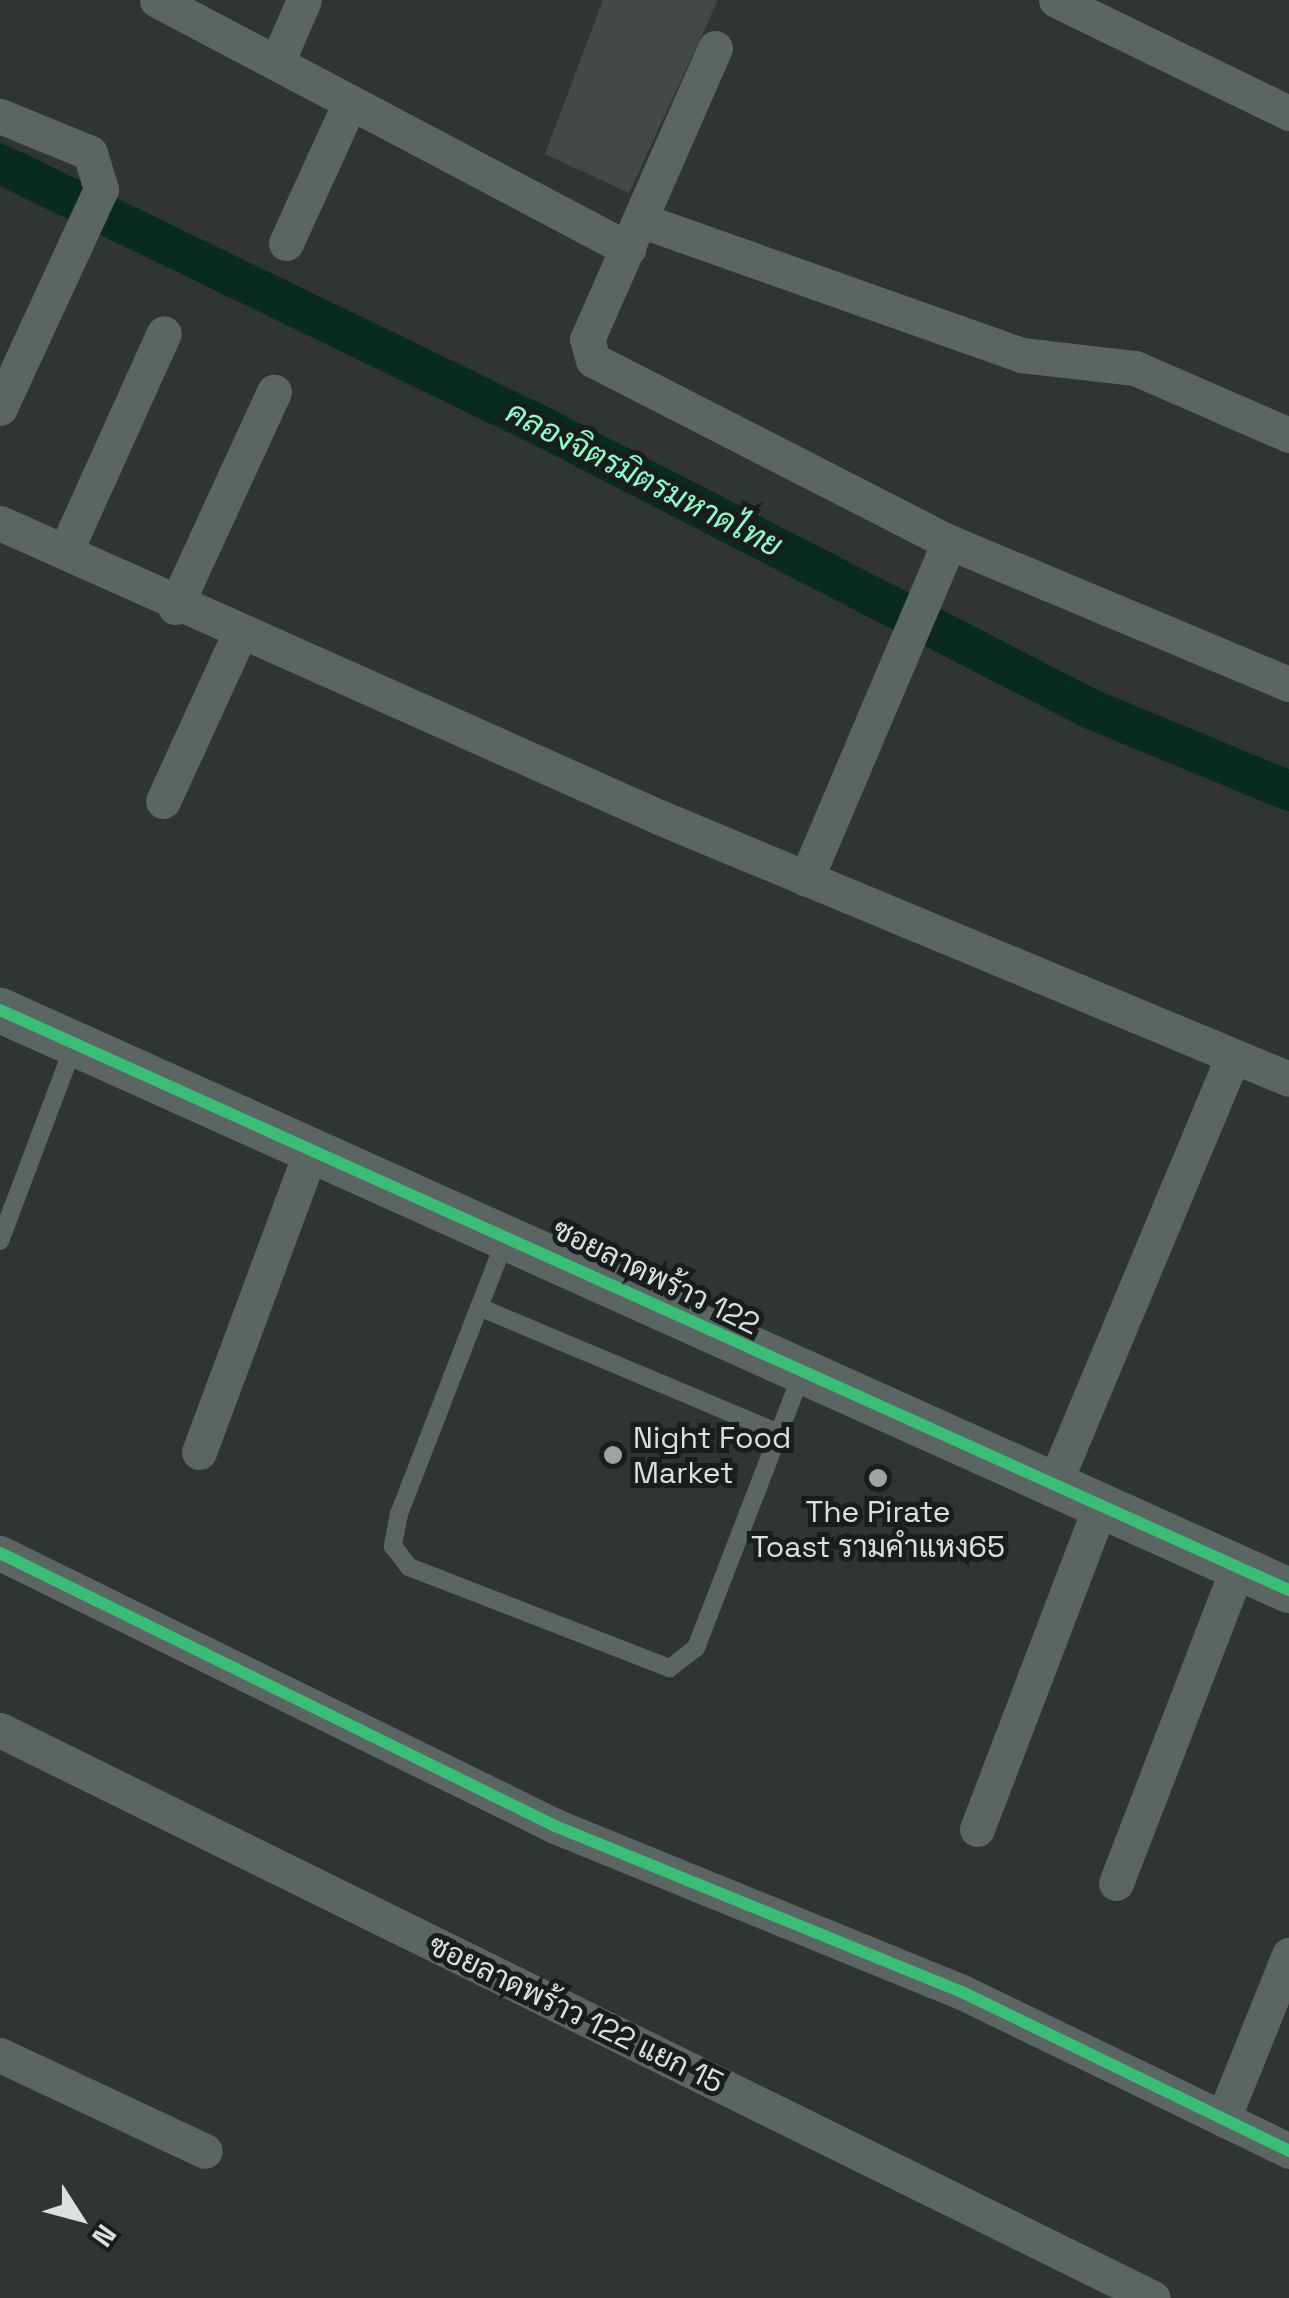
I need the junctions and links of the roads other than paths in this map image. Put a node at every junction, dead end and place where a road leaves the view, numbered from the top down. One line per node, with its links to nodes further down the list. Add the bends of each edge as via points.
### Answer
1 (157, 0): 5 (street)
2 (304, 0): 5 (street)
3 (1056, 0): 7 (street)
4 (715, 48): 9 (street)
5 (280, 58): 6 (street)
6 (348, 107): 9 (street); 10 (street)
7 (1289, 113)
8 (0, 116): 13 (street, via 90,153 101,189)
9 (636, 235): 14 (street, via 1022,354 1135,368); 16 (street, via 587,340 593,360)
10 (286, 243)
11 (164, 333): 17 (street)
12 (274, 392): 18 (street)
13 (0, 408)
14 (1289, 435)
15 (0, 523): 17 (street)
16 (949, 542): 20 (street); 22 (street, via 893,660)
17 (65, 552): 18 (street)
18 (175, 607): 19 (street)
19 (240, 634): 21 (street); 22 (street)
20 (1289, 684)
21 (164, 800)
22 (806, 878): 25 (street)
23 (0, 1010): 24 (street, ซอยลาดพร้าว 122)
24 (76, 1042): 27 (street, ซอยลาดพร้าว 122); 29 (lane)
25 (1233, 1056): 26 (street); 34 (street)
26 (1289, 1079)
27 (312, 1145): 28 (street, ซอยลาดพร้าว 122); 33 (street)
28 (508, 1233): 30 (lane); 31 (street, ซอยลาดพร้าว 122)
29 (0, 1241)
30 (480, 1307): 32 (lane); 32 (lane, via 399,1514 392,1546 410,1566 670,1668 696,1648)
31 (801, 1376): 32 (lane); 34 (street, ซอยลาดพร้าว 122)
32 (777, 1432)
33 (199, 1452)
34 (1052, 1489): 35 (street, ซอยลาดพร้าว 122)
35 (1099, 1509): 37 (street, ซอยลาดพร้าว 122); 40 (street)
36 (0, 1552): 44 (street, via 555,1826 962,1992)
37 (1237, 1569): 38 (street, ซอยลาดพร้าว 122); 41 (street)
38 (1289, 1590)
39 (0, 1730): 47 (street, ซอยลาดพร้าว 122 แยก 15)
40 (976, 1829)
41 (1116, 1883)
42 (1289, 1954): 44 (street)
43 (0, 2054): 45 (street)
44 (1223, 2119): 46 (street)
45 (205, 2151)
46 (1289, 2151)
47 (1153, 2298)

